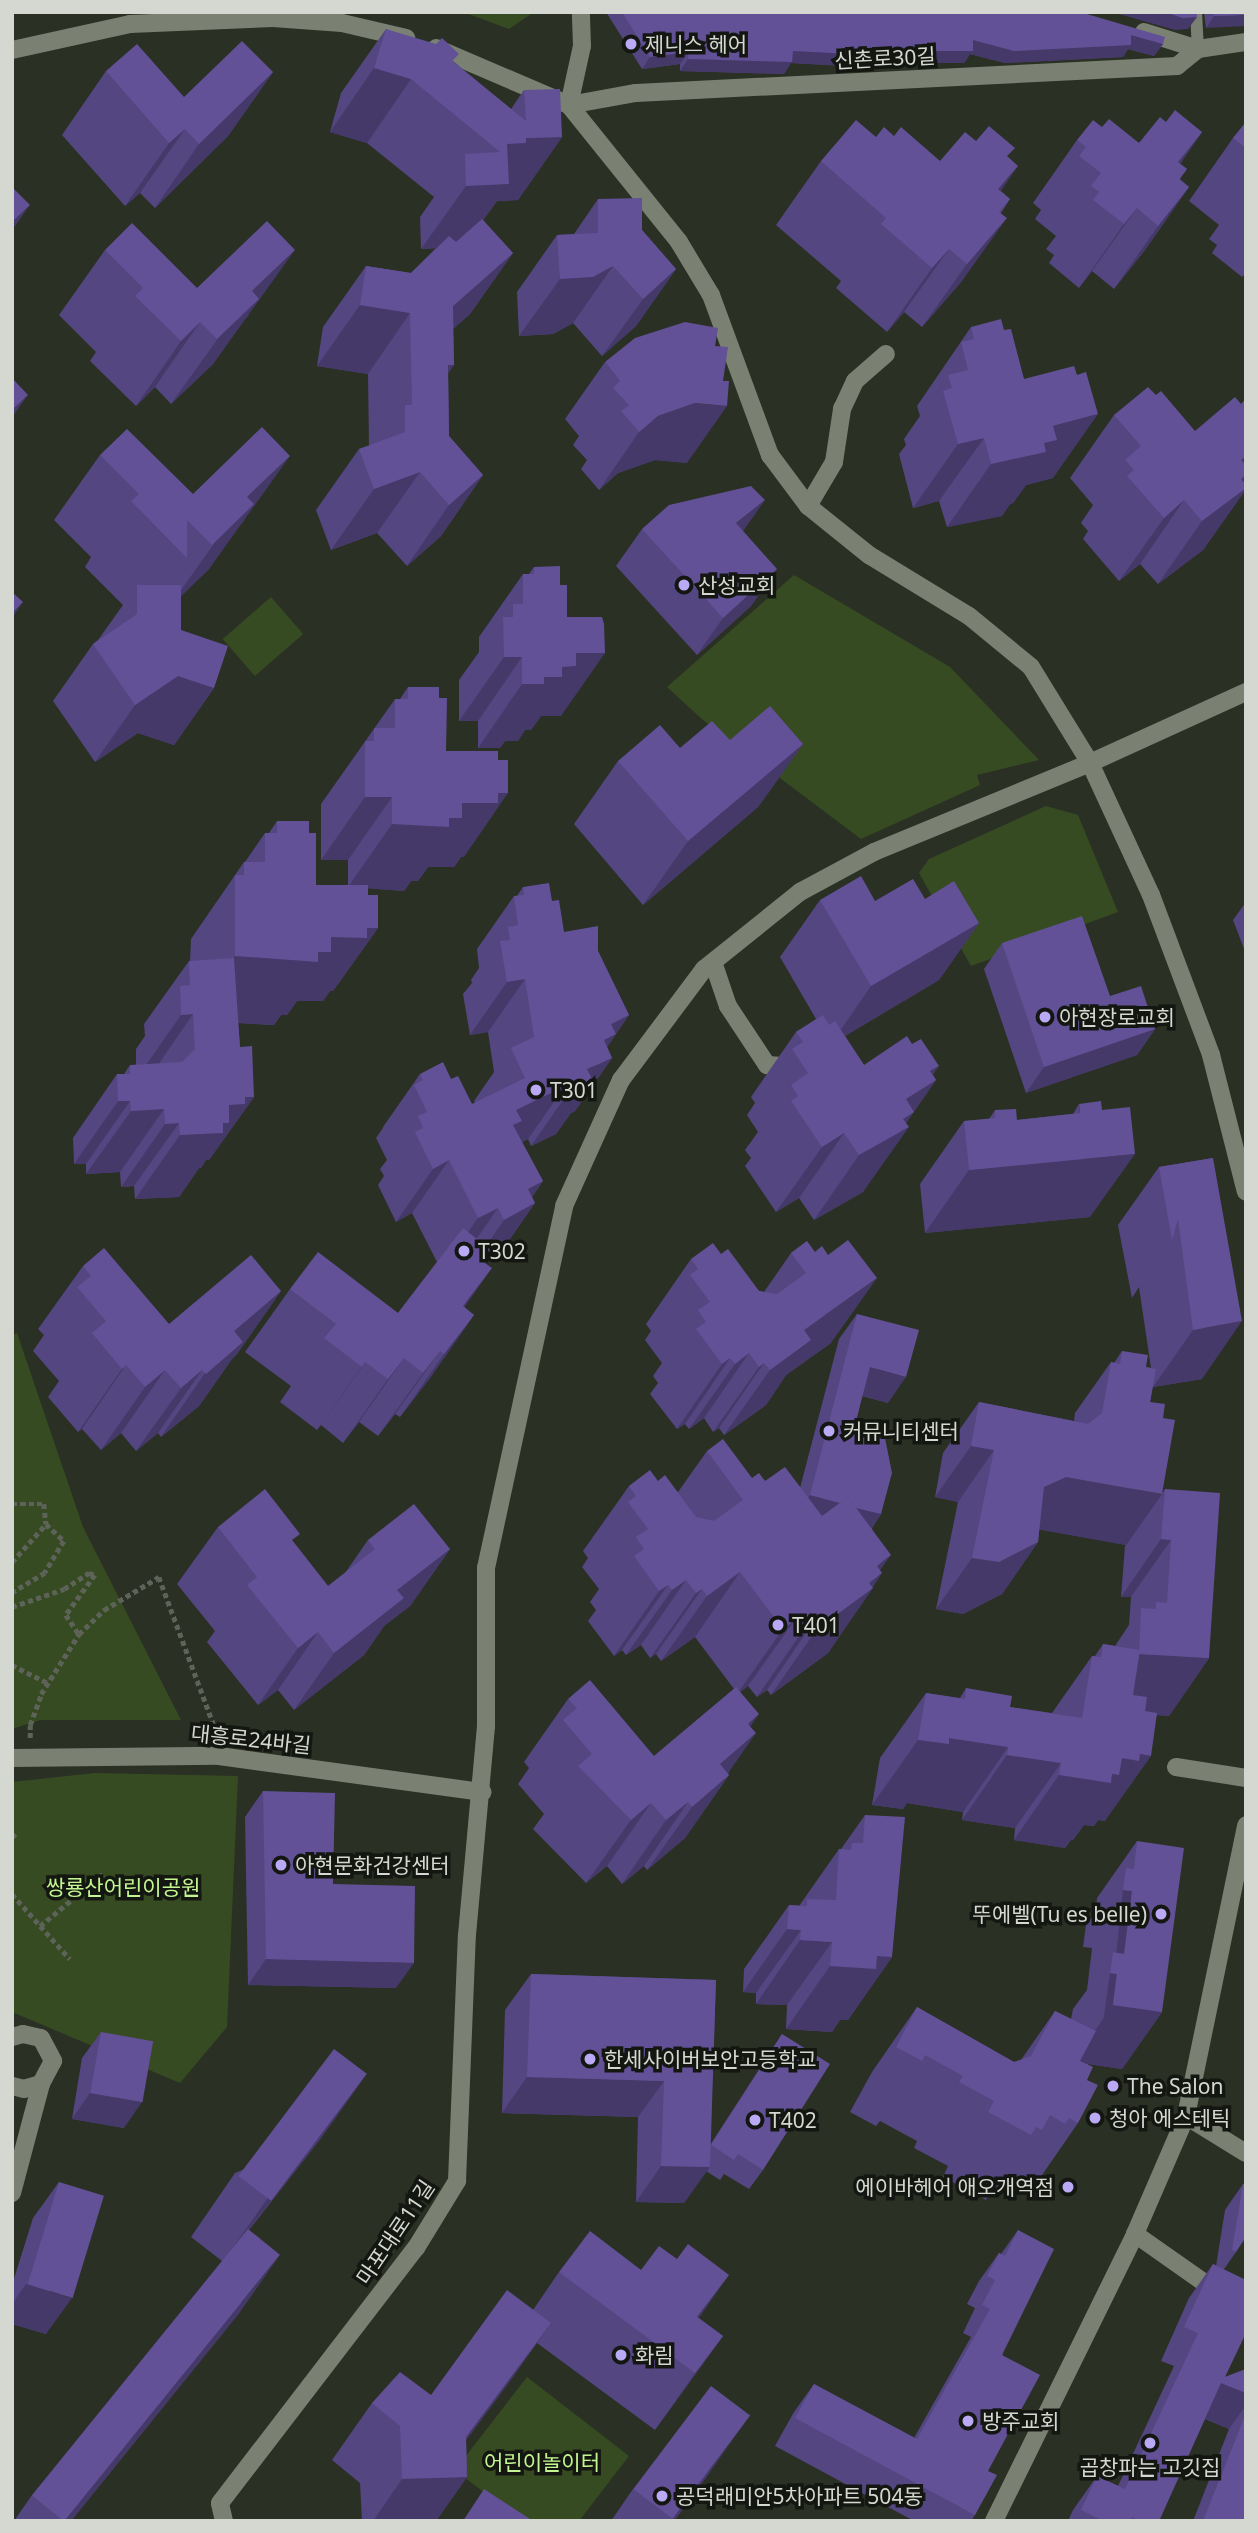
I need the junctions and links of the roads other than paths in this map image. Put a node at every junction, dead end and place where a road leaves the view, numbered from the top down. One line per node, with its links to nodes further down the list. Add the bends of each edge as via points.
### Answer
1 (581, 12): 7 (street, via 582,46)
2 (1196, 12): 5 (lane)
3 (1121, 26): 5 (street)
4 (1246, 43): 5 (street)
5 (1198, 49): 7 (street, 신촌로30길, via 1177,66 636,93)
6 (12, 50): 7 (street, via 130,24 273,18 342,23 404,37 468,60)
7 (569, 105): 9 (street, via 679,242 710,295 770,454)
8 (886, 354): 9 (street, via 855,381 842,409 834,462)
9 (808, 506): 11 (street, via 869,555 968,616 1031,667)
10 (1246, 692): 11 (street)
11 (1090, 763): 12 (street, via 840,868 800,892); 14 (street, via 1151,895 1211,1055)
12 (713, 962): 13 (street, via 728,1006 767,1065); 18 (street, via 621,1080 564,1206 486,1568)
13 (813, 1068)
14 (1246, 1192)
15 (12, 1758): 18 (street, 대흥로24바길, via 219,1756)
16 (1176, 1767): 17 (street)
17 (1246, 1778)
18 (483, 1792): 28 (street, 마포대로11길, via 467,1936 457,2181 416,2248 220,2503)
19 (1246, 1825): 23 (street)
20 (12, 2037): 21 (street, via 32,2035 47,2044 53,2061)
21 (41, 2084): 22 (street, via 23,2089); 25 (street)
22 (12, 2086)
23 (1186, 2116): 24 (street); 26 (street)
24 (1246, 2153)
25 (12, 2193)
26 (1135, 2234): 27 (street); 29 (street)
27 (1246, 2312)
28 (224, 2521)
29 (994, 2521)

